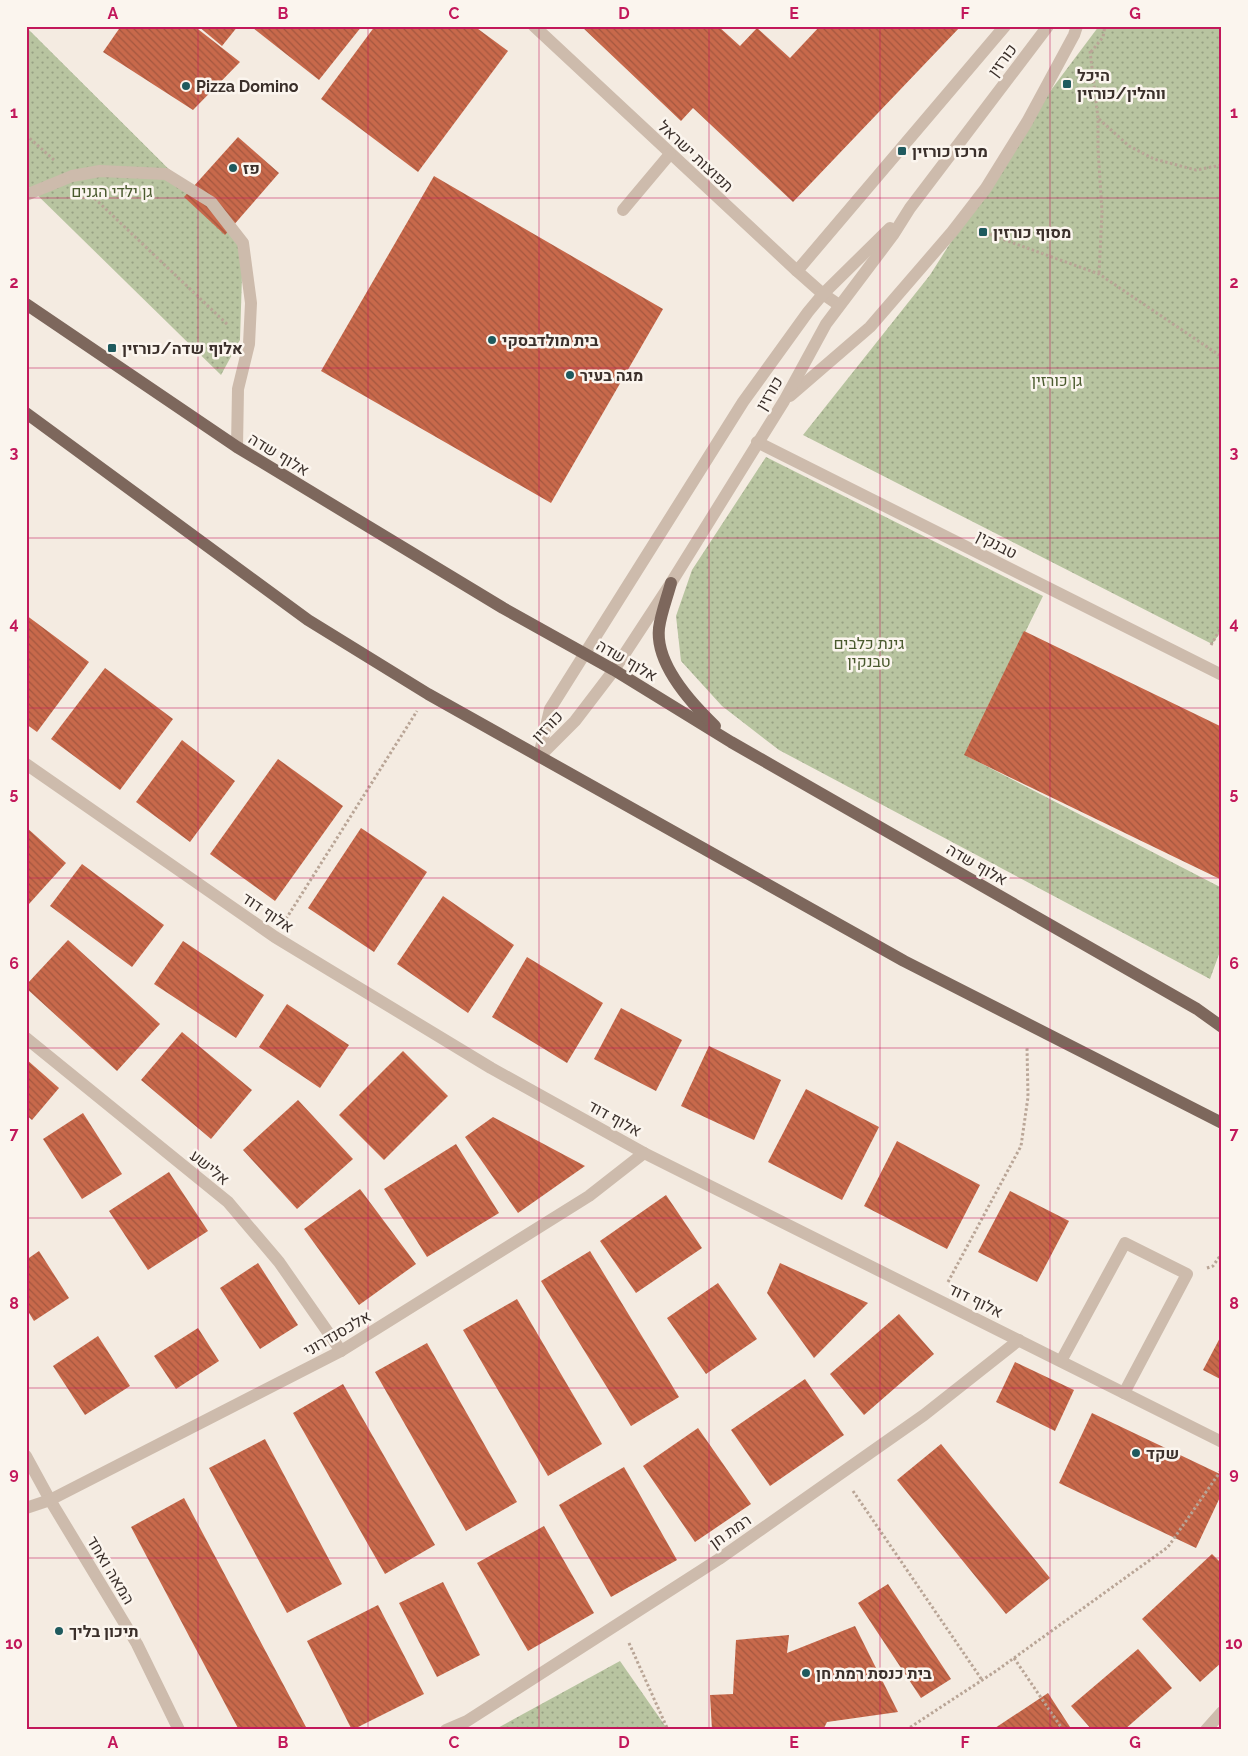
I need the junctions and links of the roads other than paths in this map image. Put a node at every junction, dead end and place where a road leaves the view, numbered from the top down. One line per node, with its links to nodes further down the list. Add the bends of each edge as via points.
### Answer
1 (534, 26): 5 (street, תפוצות ישראל)
2 (1005, 26): 9 (street)
3 (1048, 26): 7 (street, כורזין)
4 (1075, 31): 13 (street, via 1027,122 986,188 959,223 870,327)
5 (670, 154): 8 (street); 9 (street, תפוצות ישראל)
6 (26, 194): 16 (street, via 72,176 100,171 166,174 211,202 243,243 251,303 250,344 238,389)
7 (910, 208): 10 (street, כורזין); 12 (street, כורזין)
8 (623, 210)
9 (797, 271): 10 (street, תפוצות ישראל)
10 (823, 294): 12 (street, תפוצות ישראל); 18 (street, כורזין, via 743,402)
11 (26, 304): 16 (main road, אלוף שדה)
12 (839, 305): 13 (street, כורזין)
13 (784, 400): 15 (street, כורזין)
14 (26, 413): 22 (main road, via 308,620)
15 (757, 442): 17 (street, כורזין); 20 (street, טבנקין)
16 (237, 448): 18 (main road, אלוף שדה)
17 (671, 583): 19 (street, כורזין); 21 (main road, via 659,629 663,657 696,707)
18 (584, 653): 19 (main road, אלוף שדה); 22 (street, כורזין, via 550,710)
19 (614, 670): 21 (main road, אלוף שדה); 22 (street, כורזין, via 574,721)
20 (1222, 675)
21 (731, 742): 24 (main road, אלוף שדה, via 1197,1009)
22 (539, 757): 26 (main road, via 904,961)
23 (26, 764): 27 (street, אלוף דוד, via 275,937 490,1068)
24 (1222, 1027)
25 (26, 1038): 29 (street, אלישע, via 228,1202 279,1262)
26 (1222, 1123)
27 (644, 1153): 28 (street, אלוף דוד); 29 (street, אלכסנדרוני, via 590,1196)
28 (1019, 1340): 30 (street, אלוף דוד); 38 (street, רמת חן, via 924,1415 719,1559 467,1721)
29 (341, 1352): 34 (street, אלכסנדרוני)
30 (1061, 1361): 31 (street, אלוף דוד); 31 (street, via 1125,1243 1187,1274)
31 (1124, 1393): 32 (street, אלוף דוד)
32 (1222, 1442)
33 (26, 1456): 34 (street, המאה ואחד)
34 (50, 1500): 35 (street, אלכסנדרוני); 37 (street, המאה ואחד, via 137,1644)
35 (26, 1508)
36 (1222, 1712): 39 (street)
37 (179, 1730)
38 (446, 1730)
39 (1206, 1730)

